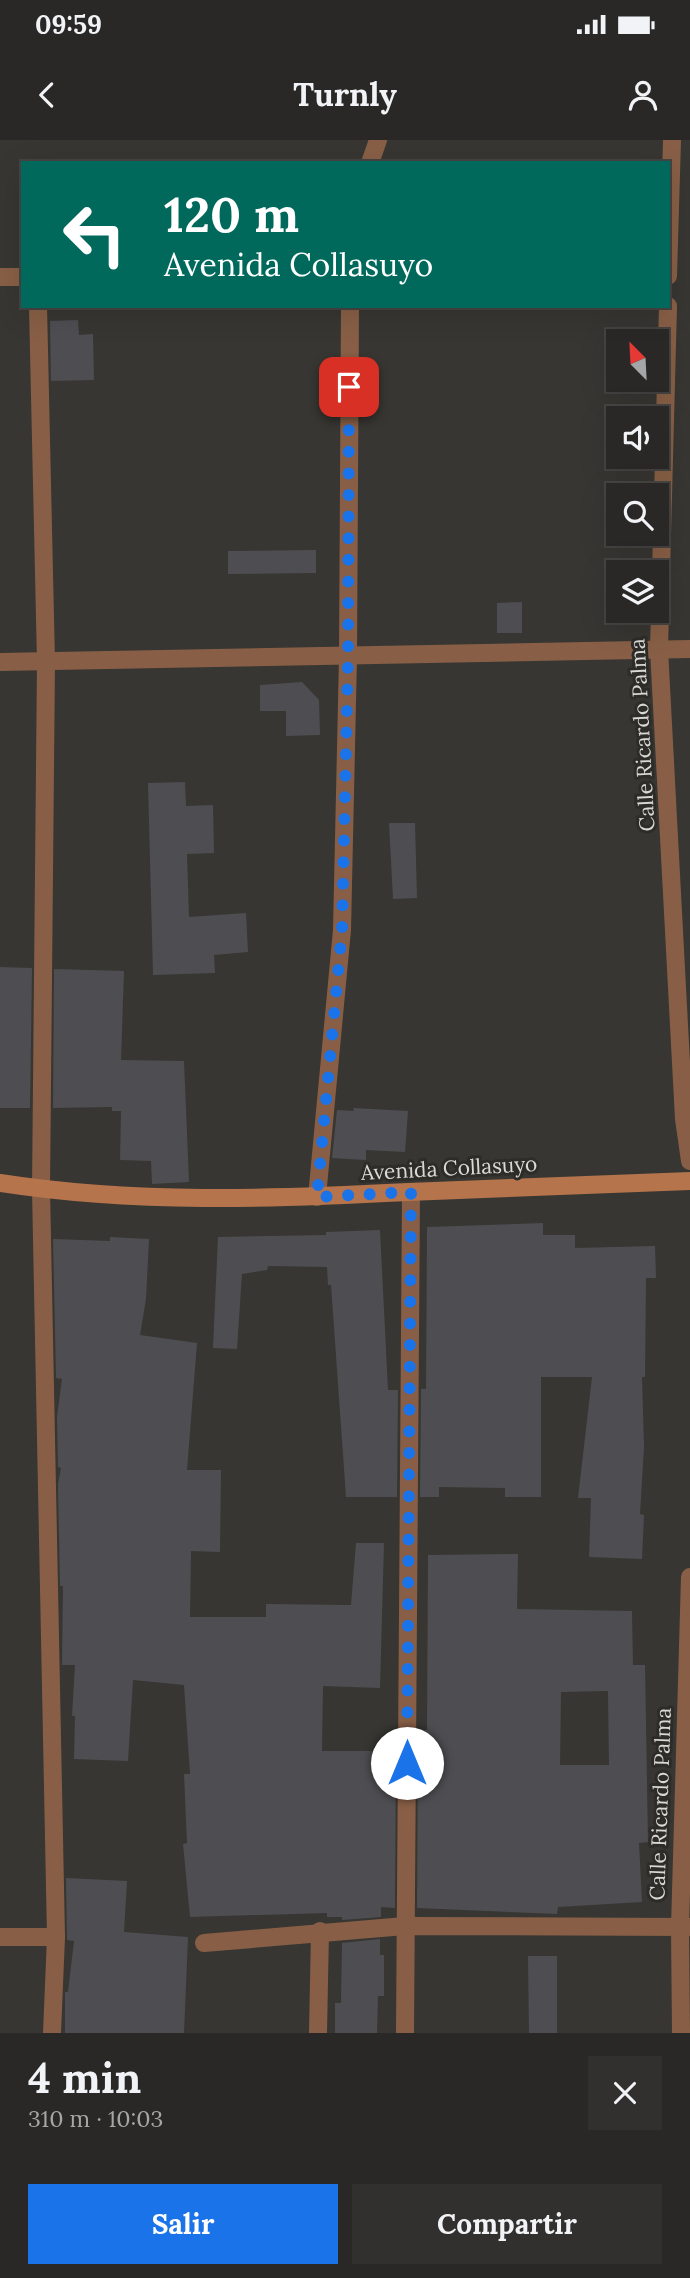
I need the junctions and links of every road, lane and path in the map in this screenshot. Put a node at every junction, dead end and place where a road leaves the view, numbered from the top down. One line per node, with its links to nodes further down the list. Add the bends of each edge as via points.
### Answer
1 (377, 140): 3 (street)
2 (672, 140): 4 (street)
3 (371, 161)
4 (670, 208)
5 (0, 276): 6 (street)
6 (21, 277)
7 (38, 308): 14 (street)
8 (350, 308): 12 (street)
9 (668, 308): 10 (street, Calle Ricardo Palma)
10 (659, 649): 11 (street); 12 (street); 15 (street, Calle Ricardo Palma)
11 (690, 649)
12 (348, 657): 14 (street); 20 (street, via 342,930)
13 (0, 662): 14 (street)
14 (46, 662): 18 (street)
15 (690, 1161)
16 (690, 1181): 19 (street, Avenida Collasuyo)
17 (0, 1183): 18 (street, Avenida Collasuyo)
18 (41, 1189): 20 (street, Avenida Collasuyo, via 196,1198); 26 (street)
19 (411, 1192): 20 (street, Avenida Collasuyo); 22 (street)
20 (317, 1197)
21 (690, 1577): 23 (street, Calle Ricardo Palma)
22 (405, 1926): 23 (street); 24 (street); 30 (street)
23 (685, 1927): 31 (street, Calle Ricardo Palma)
24 (320, 1931): 27 (street); 29 (street)
25 (0, 1937): 26 (street)
26 (56, 1937): 28 (street)
27 (204, 1943)
28 (51, 2033)
29 (318, 2033)
30 (405, 2033)
31 (681, 2033)

